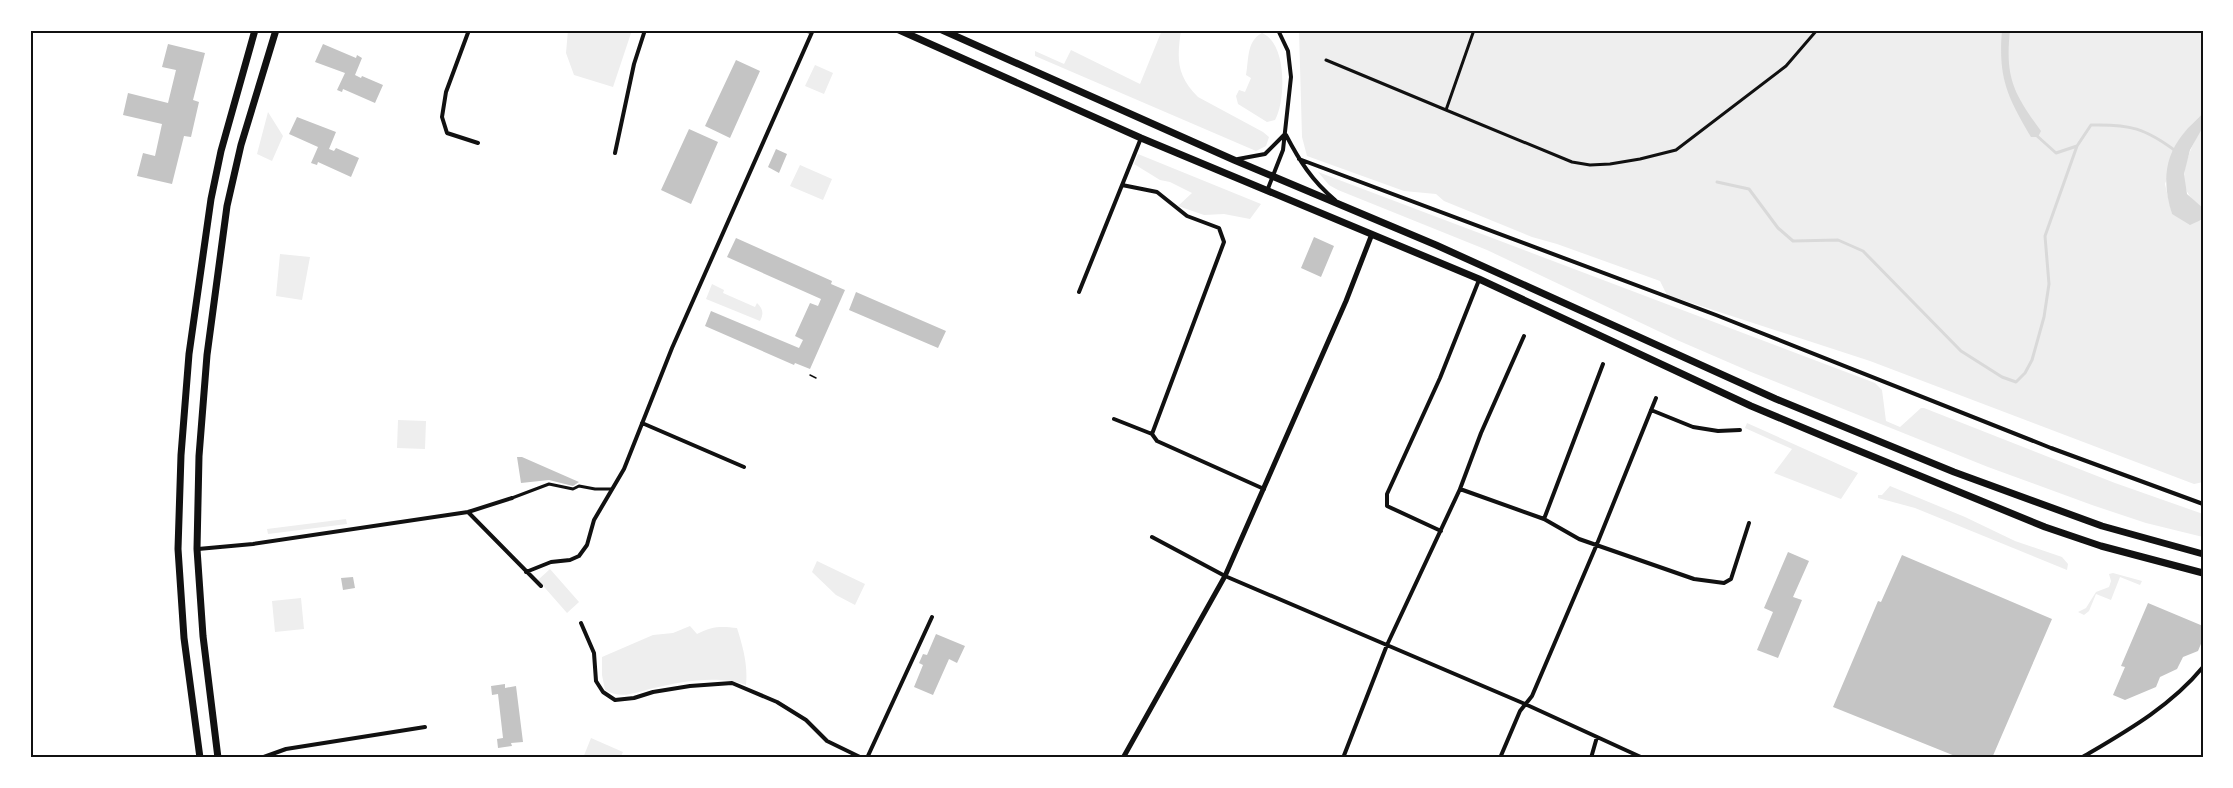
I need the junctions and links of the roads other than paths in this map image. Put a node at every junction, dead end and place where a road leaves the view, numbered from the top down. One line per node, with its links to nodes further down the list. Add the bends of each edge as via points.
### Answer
1 (255, 30): 61 (main road, via 211,199 189,354 181,455 178,549 183,627)
2 (276, 30): 48 (main road, via 241,144 227,206 207,355)
3 (469, 30): 16 (street, via 446,92 442,117 447,133)
4 (645, 30): 17 (street)
5 (803, 30): 11 (street)
6 (899, 30): 15 (main road)
7 (942, 30): 19 (main road)
8 (1278, 30): 14 (street, via 1290,61)
9 (1474, 30): 13 (street)
10 (1817, 30): 13 (street, via 1786,66 1690,140 1676,150 1640,159 1597,165 1572,162)
11 (813, 31): 33 (street)
12 (1326, 60): 13 (street)
13 (1446, 110)
14 (1285, 134): 18 (street); 19 (street, via 1265,154); 20 (street)
15 (1141, 138): 21 (street); 22 (main road)
16 (478, 143)
17 (615, 153)
18 (1299, 159): 23 (street, via 1318,186); 41 (street)
19 (1234, 160): 20 (main road)
20 (1274, 176): 22 (street); 23 (main road)
21 (1122, 184): 27 (street); 35 (street, via 1157,192 1188,216 1219,228 1224,242)
22 (1267, 191): 25 (main road)
23 (1340, 204): 24 (main road)
24 (1378, 220): 25 (main road); 49 (main road, via 1776,399 1954,472 2102,526)
25 (1372, 234): 26 (main road); 38 (street)
26 (1479, 279): 45 (street, via 1440,378 1387,494 1387,506); 51 (main road, via 1751,406 1902,469 2045,527)
27 (1079, 292)
28 (1524, 336): 39 (street)
29 (1603, 364): 43 (street)
30 (1656, 398): 31 (street)
31 (1651, 410): 34 (street, via 1693,427); 47 (street)
32 (1114, 419): 35 (street)
33 (642, 423): 36 (street); 37 (street)
34 (1740, 430)
35 (1152, 434): 38 (street, via 1157,441)
36 (744, 467)
37 (614, 489): 40 (street, via 573,489 549,484); 50 (street, via 594,520 587,545 579,556)
38 (1265, 489): 52 (street)
39 (1460, 489): 43 (street); 45 (street)
40 (512, 498): 42 (street)
41 (2203, 504)
42 (468, 512): 48 (street); 50 (street)
43 (1544, 519): 47 (street, via 1579,539)
44 (1749, 523): 47 (street, via 1731,579 1725,583 1694,579)
45 (1441, 531): 56 (street)
46 (1152, 537): 52 (street)
47 (1597, 544): 58 (street)
48 (197, 549): 62 (main road)
49 (2203, 554)
50 (526, 572): 53 (street)
51 (2203, 573)
52 (1225, 576): 56 (street); 66 (street)
53 (541, 586)
54 (932, 617): 65 (street)
55 (581, 623): 64 (street, via 594,653 596,681 615,700 690,686 732,683 777,702 806,720 827,741)
56 (1387, 645): 58 (street); 67 (street)
57 (2203, 667): 71 (street, via 2160,708)
58 (1526, 704): 60 (street); 68 (street)
59 (425, 727): 63 (street, via 286,749)
60 (1597, 737): 69 (street); 70 (street)
61 (200, 758)
62 (218, 758)
63 (261, 758)
64 (862, 758)
65 (867, 758)
66 (1123, 758)
67 (1342, 758)
68 (1500, 758)
69 (1591, 758)
70 (1643, 758)
71 (2081, 758)

